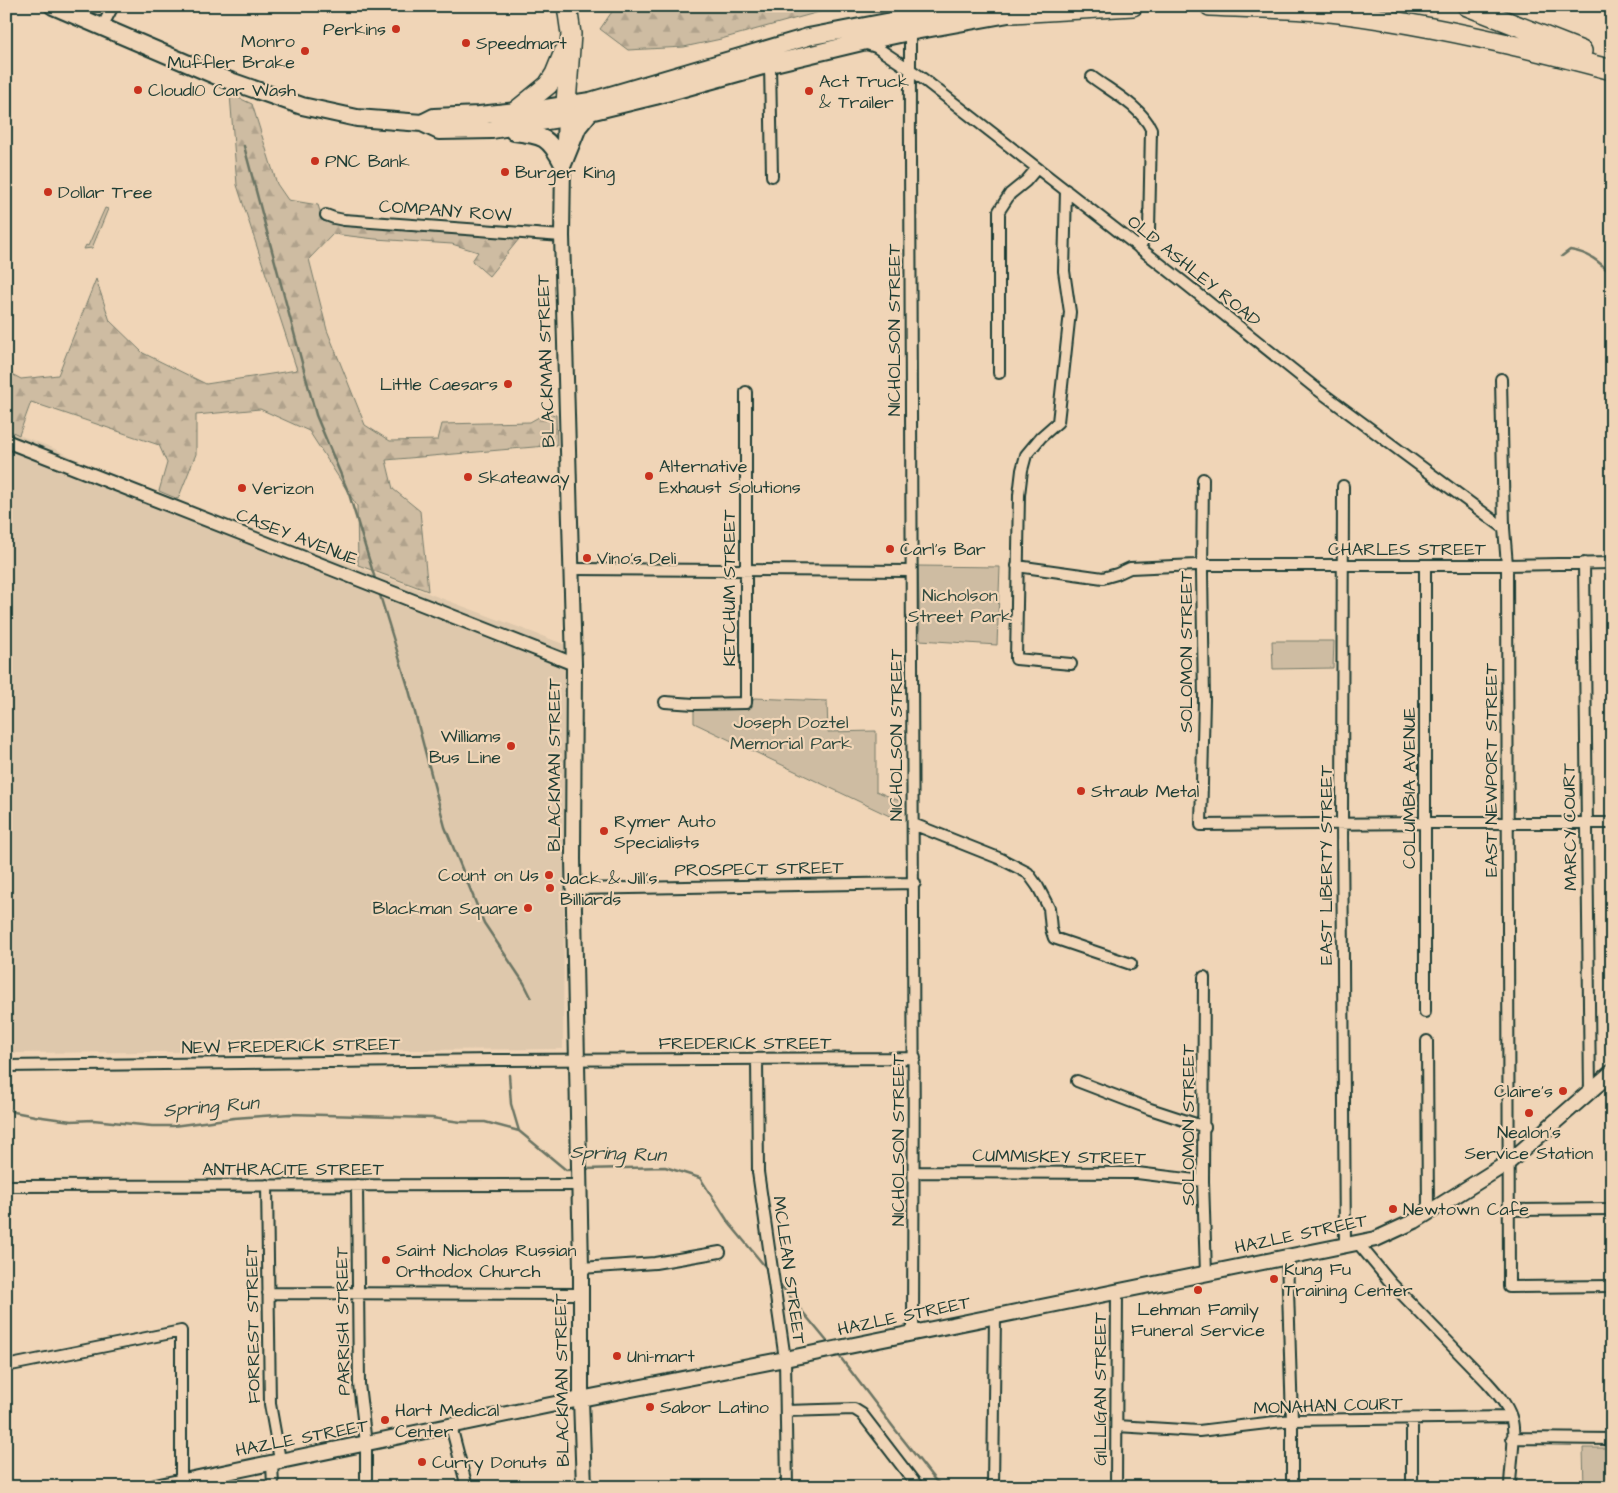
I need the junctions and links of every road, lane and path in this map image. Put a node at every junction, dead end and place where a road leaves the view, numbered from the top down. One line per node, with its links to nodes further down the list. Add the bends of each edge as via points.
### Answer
1 (53, 6): 11 (main road)
2 (113, 6): 11 (street)
3 (567, 6): 12 (highway)
4 (970, 6): 10 (main road)
5 (1056, 6): 9 (main road)
6 (1133, 6): 9 (highway)
7 (1210, 6): 17 (highway, via 1348,15 1528,47)
8 (1467, 6): 14 (highway)
9 (1013, 13): 10 (main road)
10 (908, 25): 13 (main road); 16 (street, NICHOLSON STREET); 20 (main road, via 808,37 590,100)
11 (102, 27): 22 (main road, via 228,81 302,106 357,118)
12 (571, 34): 19 (highway, via 548,86); 20 (highway)
13 (862, 42): 15 (main road); 16 (street, OLD ASHLEY ROAD, via 876,47)
14 (1612, 62)
15 (770, 64): 21 (main road); 26 (street)
16 (910, 70): 25 (street, OLD ASHLEY ROAD); 47 (street, NICHOLSON STREET)
17 (1612, 70)
18 (1092, 76): 30 (street, via 1136,109 1151,129 1149,231)
19 (516, 111): 20 (main road); 22 (main road, via 434,117)
20 (566, 111): 21 (main road); 23 (main road); 24 (main road, BLACKMAN STREET)
21 (591, 111): 24 (main road, via 578,127)
22 (422, 123): 23 (main road, via 439,130)
23 (492, 130): 24 (main road, via 536,134 545,138)
24 (563, 164): 29 (main road, BLACKMAN STREET)
25 (1036, 168): 27 (street, OLD ASHLEY ROAD); 31 (street, via 1010,194 999,211)
26 (772, 176)
27 (1066, 190): 30 (street, OLD ASHLEY ROAD); 43 (street, via 1064,271 1070,312 1058,422 1026,455 1019,494)
28 (326, 215): 29 (street, COMPANY ROW, via 344,220)
29 (562, 236): 45 (main road, BLACKMAN STREET)
30 (1139, 248): 37 (street, OLD ASHLEY ROAD, via 1318,390)
31 (999, 373)
32 (1500, 379): 37 (street, EAST NEWPORT STREET)
33 (746, 392): 46 (street, KETCHUM STREET)
34 (6, 441): 48 (street, CASEY AVENUE)
35 (1203, 479): 40 (street, SOLOMON STREET)
36 (1343, 486): 44 (street, EAST LIBERTY STREET)
37 (1504, 528): 42 (street, EAST NEWPORT STREET)
38 (1584, 563): 39 (street, CHARLES STREET); 42 (street, CHARLES STREET); 52 (street, MARCY COURT)
39 (1612, 563)
40 (1202, 565): 43 (street, CHARLES STREET, via 1130,568 1103,578); 44 (street, CHARLES STREET); 55 (street, SOLOMON STREET, via 1204,700 1201,825)
41 (1426, 565): 42 (street, CHARLES STREET); 44 (street, CHARLES STREET); 51 (street, COLUMBIA AVENUE)
42 (1507, 565): 56 (street, EAST NEWPORT STREET)
43 (1017, 566): 49 (street, via 1016,659)
44 (1342, 566): 55 (street, EAST LIBERTY STREET)
45 (572, 569): 46 (street); 48 (main road, BLACKMAN STREET)
46 (745, 570): 47 (street); 50 (street, KETCHUM STREET, via 746,703)
47 (911, 571): 54 (street, NICHOLSON STREET)
48 (574, 664): 58 (main road, BLACKMAN STREET)
49 (1071, 664)
50 (665, 702)
51 (1426, 823): 55 (street); 56 (street); 61 (street, COLUMBIA AVENUE)
52 (1586, 823): 53 (street); 56 (street); 69 (street, MARCY COURT)
53 (1612, 823)
54 (913, 824): 57 (street, NICHOLSON STREET); 59 (street, via 1028,873 1049,908 1054,938)
55 (1342, 824): 81 (street, EAST LIBERTY STREET)
56 (1507, 824): 71 (street, EAST NEWPORT STREET)
57 (914, 883): 58 (street, PROSPECT STREET); 63 (street, NICHOLSON STREET)
58 (574, 889): 65 (main road, BLACKMAN STREET)
59 (1130, 964)
60 (1204, 977): 70 (street, SOLOMON STREET)
61 (1425, 1012)
62 (1426, 1041): 80 (street)
63 (915, 1058): 64 (street, FREDERICK STREET); 72 (street, NICHOLSON STREET)
64 (757, 1059): 65 (street, FREDERICK STREET); 93 (street, MCLEAN STREET, via 758,1172)
65 (576, 1060): 66 (street, NEW FREDERICK STREET); 73 (main road, BLACKMAN STREET)
66 (6, 1066)
67 (1612, 1072): 69 (main road, HAZLE STREET)
68 (1077, 1081): 70 (street)
69 (1590, 1092): 71 (main road, HAZLE STREET)
70 (1204, 1127): 74 (street, SOLOMON STREET)
71 (1509, 1162): 79 (street, EAST NEWPORT STREET); 80 (main road, HAZLE STREET)
72 (915, 1172): 74 (street, CUMMISKEY STREET, via 1137,1173); 92 (street, NICHOLSON STREET)
73 (579, 1174): 76 (street, ANTHRACITE STREET); 84 (main road, BLACKMAN STREET)
74 (1203, 1181): 85 (street, SOLOMON STREET)
75 (268, 1185): 76 (street, ANTHRACITE STREET); 77 (street, ANTHRACITE STREET); 88 (street, FORREST STREET)
76 (357, 1185): 89 (street, PARRISH STREET)
77 (6, 1186)
78 (1612, 1209): 79 (street)
79 (1509, 1210): 86 (street, EAST NEWPORT STREET, via 1508,1287)
80 (1428, 1213): 81 (main road, HAZLE STREET, via 1400,1230 1376,1239)
81 (1351, 1243): 83 (main road, HAZLE STREET); 97 (street, via 1487,1382)
82 (720, 1252): 84 (street, via 654,1263)
83 (1287, 1257): 85 (main road, HAZLE STREET); 99 (street)
84 (580, 1268): 90 (main road, BLACKMAN STREET)
85 (1206, 1273): 87 (main road, HAZLE STREET)
86 (1612, 1286)
87 (1117, 1290): 91 (main road, HAZLE STREET); 101 (street, GILLIGAN STREET)
88 (268, 1293): 89 (street); 105 (street, FORREST STREET, via 270,1404)
89 (358, 1293): 90 (street); 104 (street, PARRISH STREET, via 359,1384)
90 (580, 1294): 95 (main road, BLACKMAN STREET)
91 (995, 1316): 92 (main road, HAZLE STREET); 114 (street)
92 (913, 1333): 93 (main road, HAZLE STREET)
93 (785, 1360): 95 (main road, HAZLE STREET); 96 (street, MCLEAN STREET)
94 (6, 1366): 106 (street, via 181,1331 182,1439)
95 (581, 1399): 100 (main road, HAZLE STREET); 111 (main road, BLACKMAN STREET)
96 (786, 1410): 112 (street, MCLEAN STREET); 113 (street, via 854,1409 862,1414)
97 (1511, 1417): 98 (street, MONAHAN COURT); 102 (street)
98 (1412, 1418): 99 (street, MONAHAN COURT); 117 (street)
99 (1292, 1420): 101 (street, MONAHAN COURT, via 1199,1431); 116 (street)
100 (451, 1426): 104 (main road, HAZLE STREET); 110 (street)
101 (1117, 1426): 115 (street, GILLIGAN STREET)
102 (1512, 1438): 103 (street); 118 (street)
103 (1612, 1439)
104 (366, 1444): 105 (main road, HAZLE STREET); 109 (street, PARRISH STREET)
105 (276, 1461): 106 (main road, HAZLE STREET); 108 (street, FORREST STREET)
106 (178, 1484): 107 (main road, HAZLE STREET)
107 (155, 1487)
108 (273, 1487)
109 (366, 1487)
110 (467, 1487)
111 (584, 1487)
112 (787, 1487)
113 (918, 1487)
114 (993, 1487)
115 (1116, 1487)
116 (1292, 1487)
117 (1412, 1487)
118 (1510, 1487)

